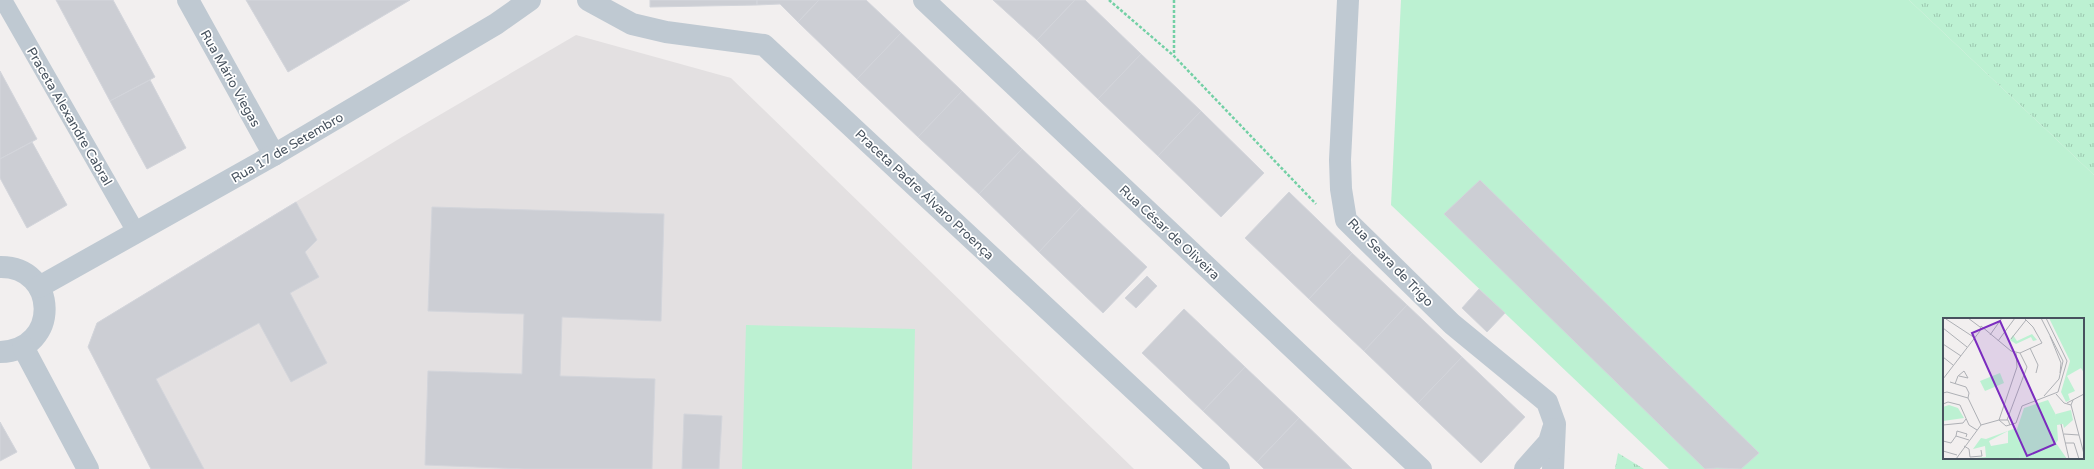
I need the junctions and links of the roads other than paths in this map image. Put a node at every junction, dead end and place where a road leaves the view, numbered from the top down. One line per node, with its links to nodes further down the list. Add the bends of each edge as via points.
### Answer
1 (3, 0): 8 (street, Praceta Alexandre Cabral)
2 (188, 0): 7 (street, Rua Mário Viegas)
3 (530, 0): 7 (street, Rua 17 de Setembro, via 496,24)
4 (588, 0): 16 (street, Praceta Padre Álvaro Proença, via 632,24 666,32 764,45)
5 (924, 0): 15 (street, Rua César de Oliveira)
6 (1348, 0): 13 (street, Rua Seara de Trigo, via 1340,160 1346,220 1452,324 1546,402)
7 (274, 155): 8 (street, Rua 17 de Setembro)
8 (136, 232): 10 (street, Rua 17 de Setembro)
9 (0, 267): 10 (street, via 20,271)
10 (39, 287): 11 (street, via 44,300 45,314 42,327 34,339)
11 (23, 347): 12 (street, via 10,352); 14 (street)
12 (0, 352)
13 (1555, 424): 17 (street, via 1549,442); 18 (street, Rua Seara de Trigo)
14 (83, 467)
15 (1421, 467)
16 (1219, 469)
17 (1525, 469)
18 (1553, 469)

